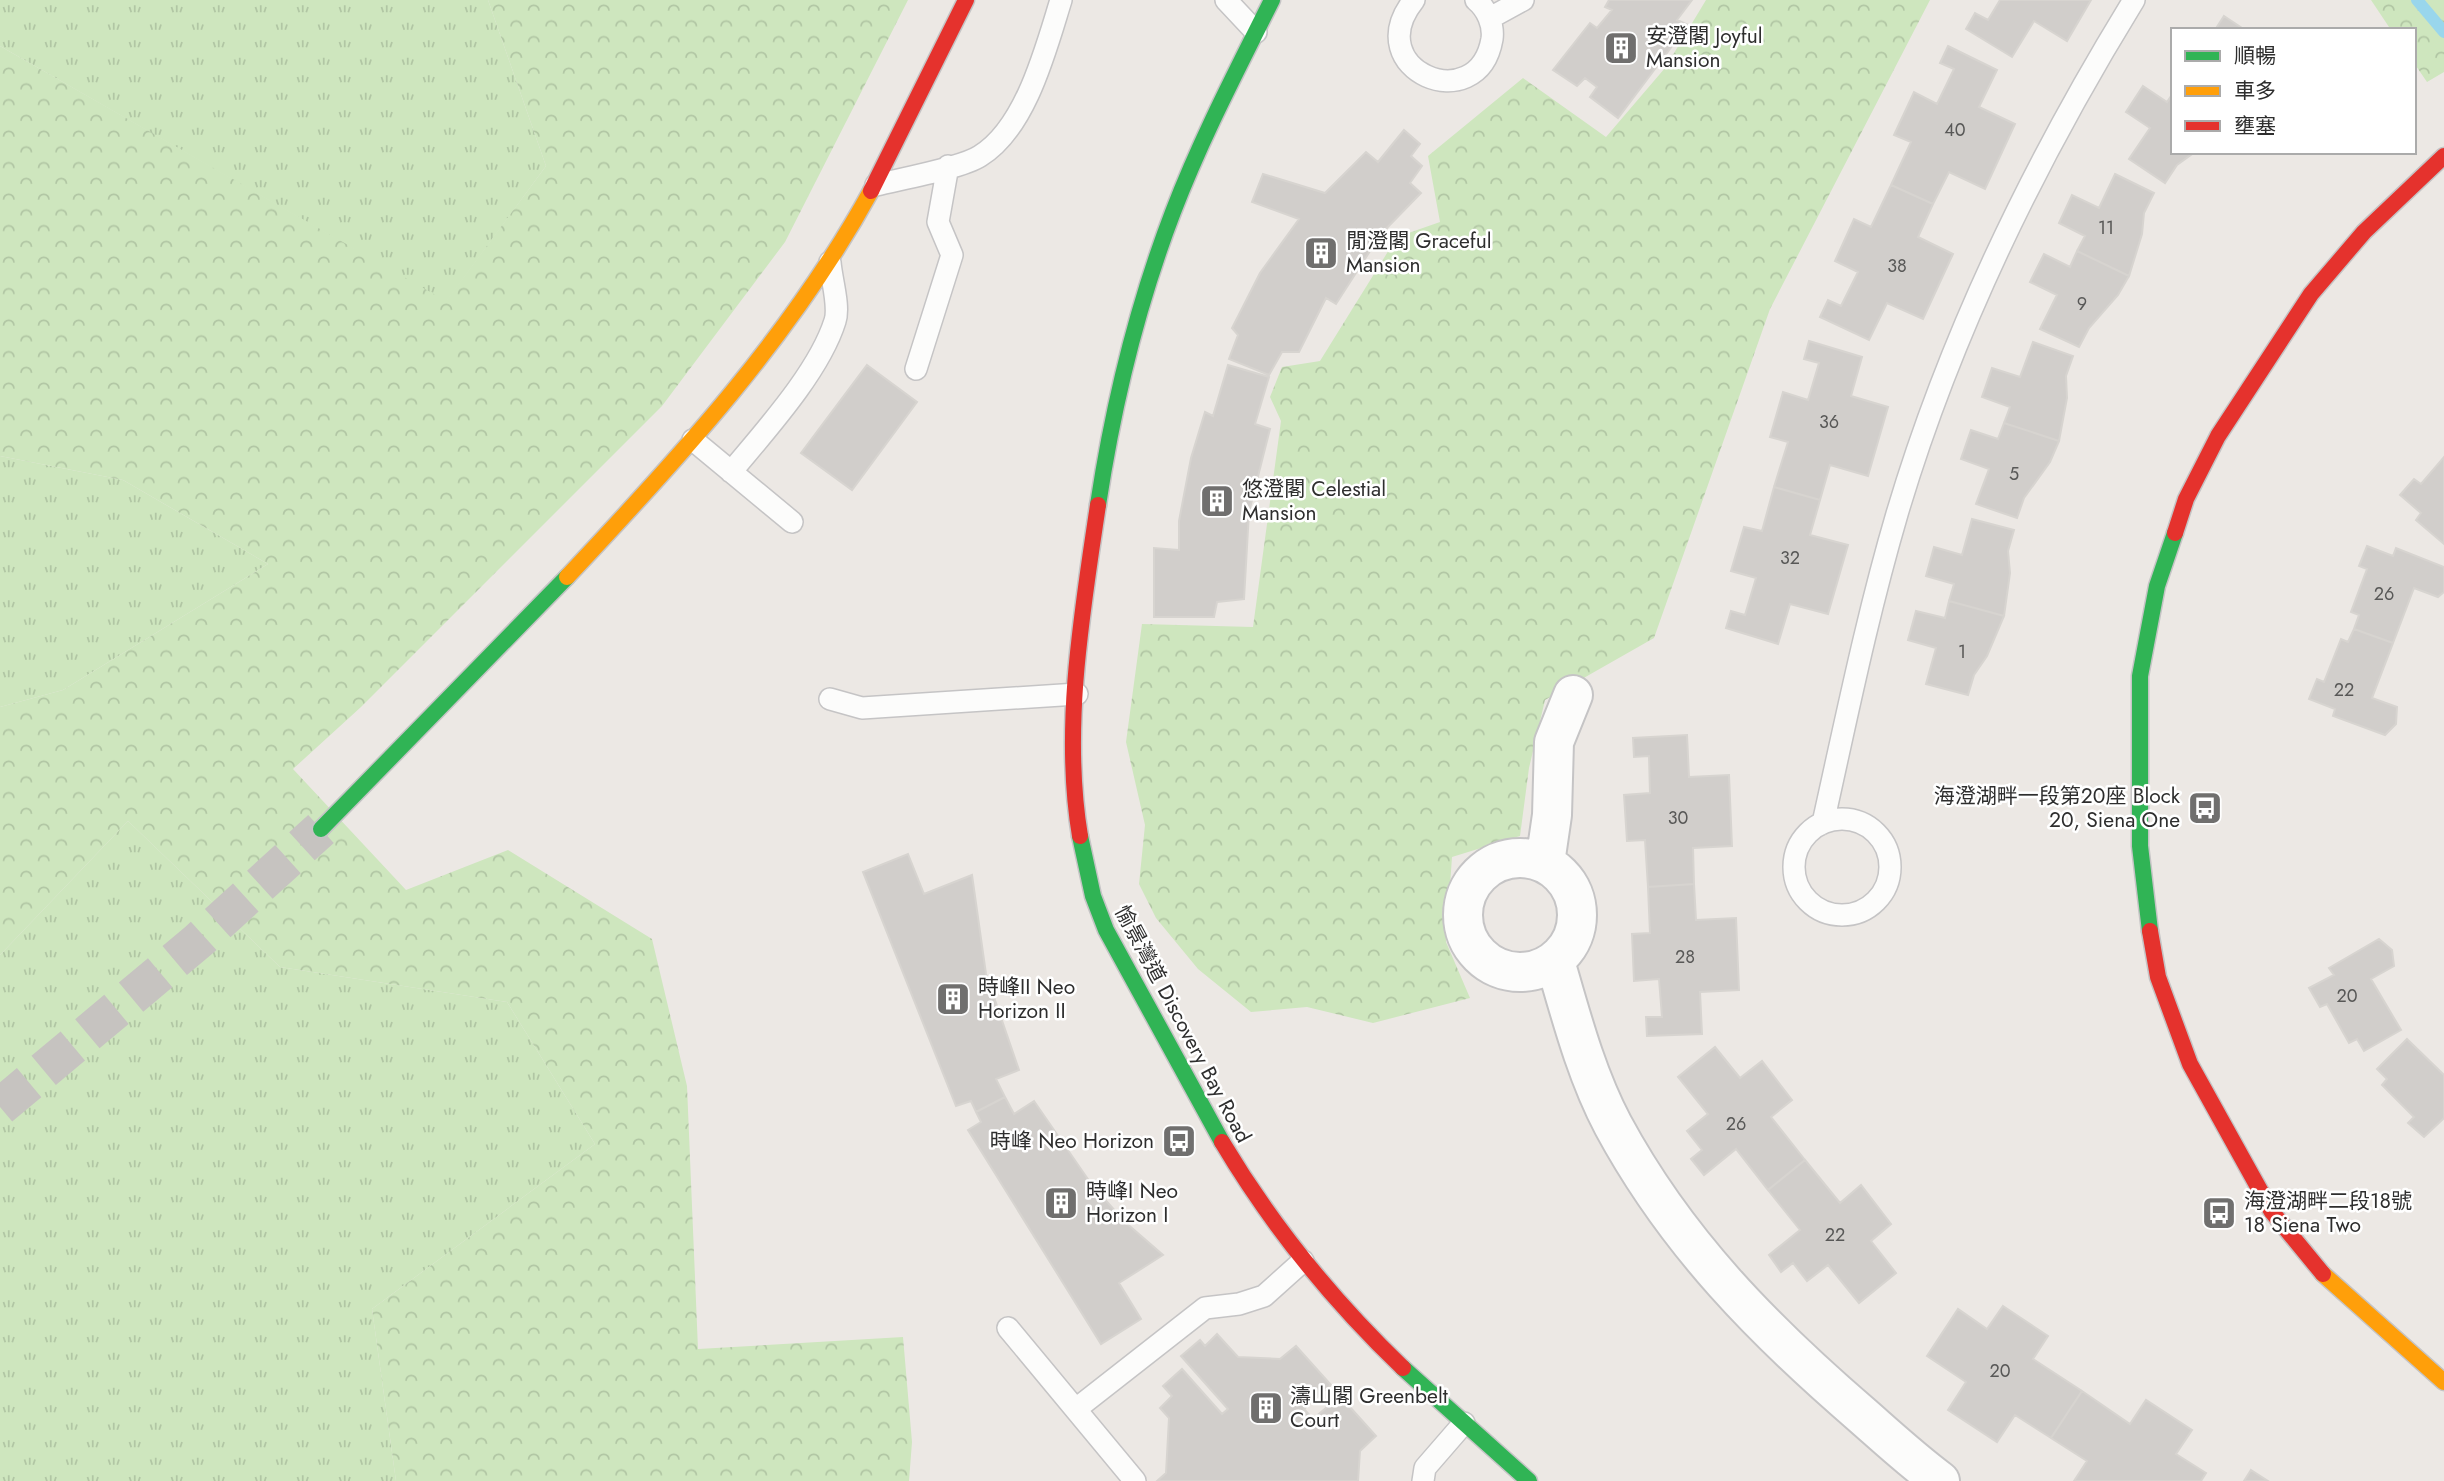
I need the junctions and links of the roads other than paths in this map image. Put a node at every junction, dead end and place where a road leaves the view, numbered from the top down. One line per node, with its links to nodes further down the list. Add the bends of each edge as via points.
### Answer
1 (966, 0): 13 (street)
2 (1061, 0): 12 (lane, via 1042,62 1011,127 980,157)
3 (1226, 0): 10 (lane)
4 (1272, 0): 10 (street, 愉景灣道 Discovery Bay Road)
5 (1414, 0): 9 (lane, via 1399,27 1404,57 1425,77 1440,81 1470,75 1482,64 1493,34)
6 (1476, 0): 9 (lane)
7 (1523, 0): 9 (lane)
8 (2134, 0): 22 (lane, via 2030,182 1935,400 1866,626)
9 (1490, 18)
10 (1256, 32): 19 (street, 愉景灣道 Discovery Bay Road, via 1193,162 1149,280 1117,393 1094,514)
11 (2444, 156): 28 (street, via 2364,232 2311,294 2250,384 2191,489 2157,586 2140,676 2140,846 2148,919 2158,977 2190,1065 2272,1212 2332,1285)
12 (948, 166): 13 (lane); 15 (lane, via 938,222 952,255)
13 (876, 185): 14 (street)
14 (830, 260): 16 (street, via 765,352); 17 (lane, via 836,319 811,367)
15 (916, 369)
16 (693, 440): 17 (lane); 23 (street, via 495,654)
17 (732, 472): 18 (lane)
18 (792, 522)
19 (1077, 694): 21 (lane, via 862,708); 26 (street, 愉景灣道 Discovery Bay Road, via 1077,816 1093,897 1127,970 1224,1149)
20 (1573, 695): 24 (street, via 1554,742)
21 (830, 699)
22 (1823, 823): 22 (lane, via 1854,820 1881,838 1889,853 1891,870 1879,898 1853,915 1822,911 1800,890 1794,860 1810,832)
23 (321, 829)
24 (1545, 863): 25 (street, via 1561,874 1577,909 1576,929); 25 (street, via 1507,859 1490,867 1475,880 1464,914 1466,932 1486,961 1520,972)
25 (1555, 961): 34 (street, via 1578,1043 1612,1123 1655,1197 1707,1266 1766,1328)
26 (1303, 1261): 29 (lane, via 1264,1296 1205,1308); 30 (street, 愉景灣道 Discovery Bay Road, via 1410,1374)
27 (1008, 1328): 29 (lane)
28 (2444, 1382)
29 (1076, 1409): 31 (lane)
30 (1464, 1423): 32 (lane, via 1425,1468); 33 (street, 愉景灣道 Discovery Bay Road)
31 (1135, 1481)
32 (1423, 1481)
33 (1529, 1481)
34 (1940, 1481)

